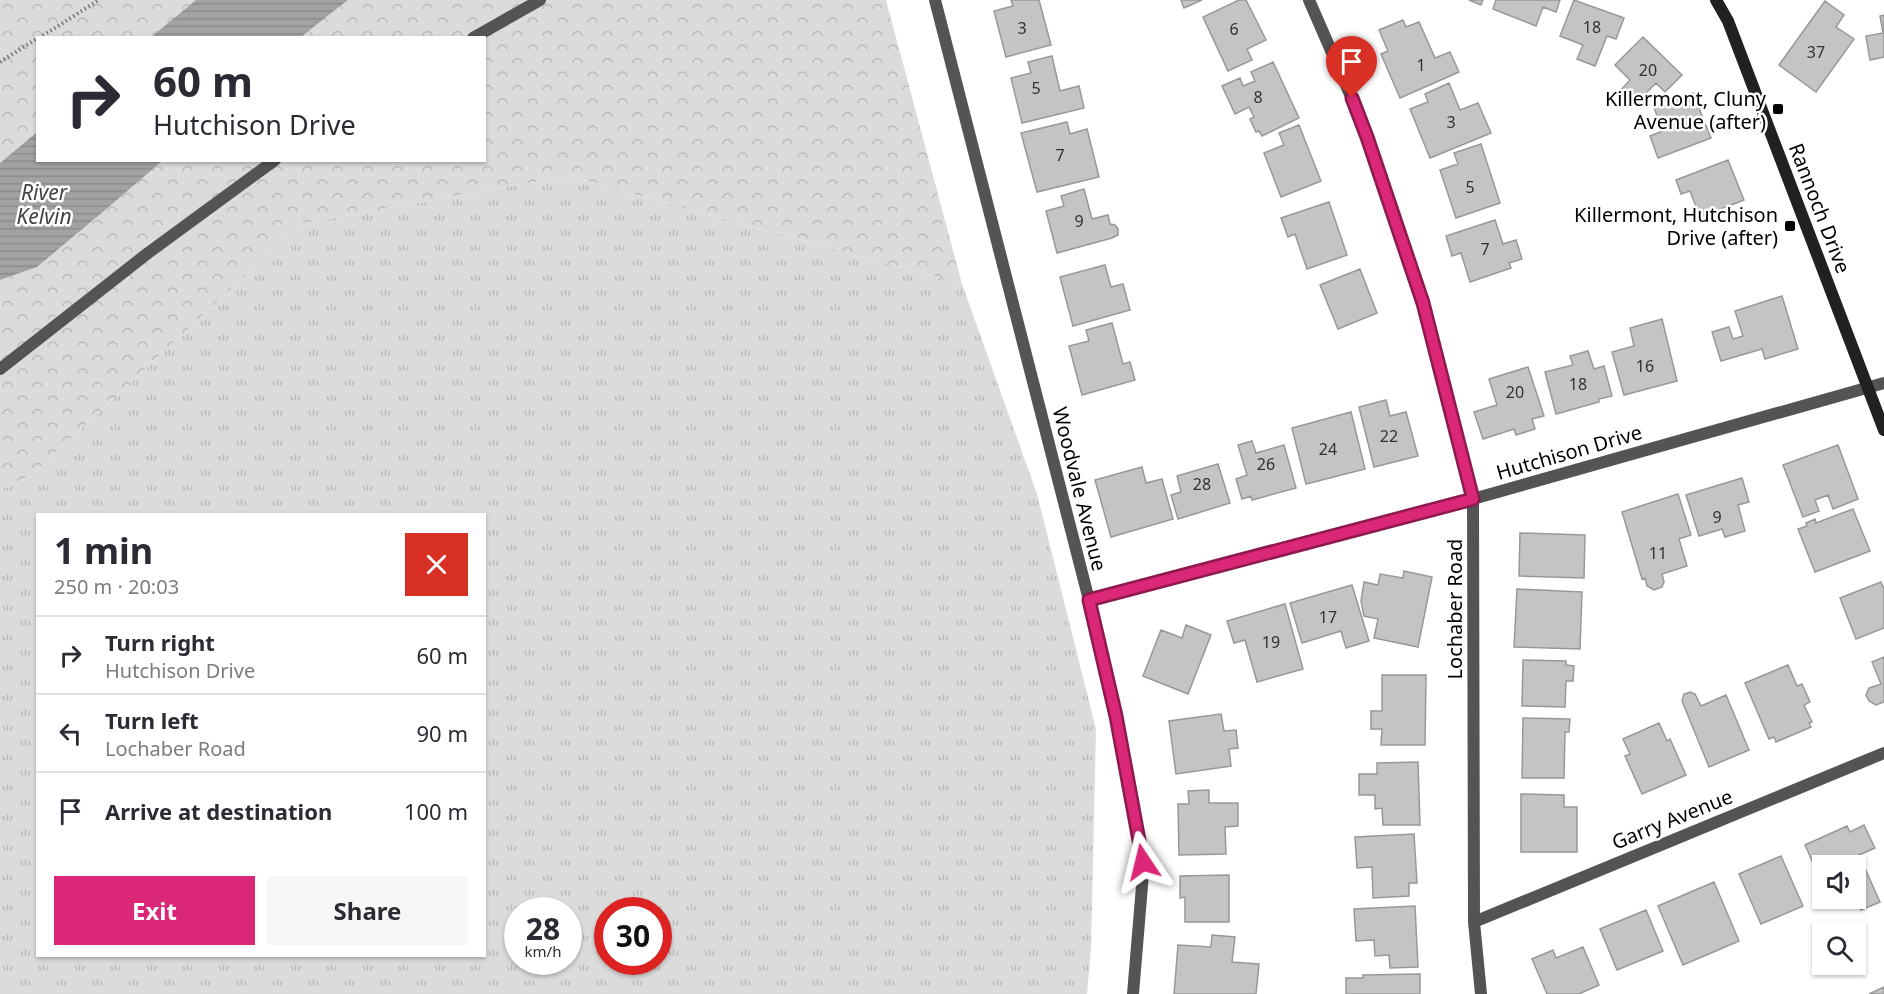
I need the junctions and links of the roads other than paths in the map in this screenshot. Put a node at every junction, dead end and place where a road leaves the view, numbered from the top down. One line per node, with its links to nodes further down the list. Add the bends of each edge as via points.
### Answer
1 (540, 0): 5 (street)
2 (935, 0): 12 (street, Woodvale Avenue)
3 (1309, 0): 11 (street, Lochaber Road, via 1360,117 1423,303)
4 (1716, 0): 9 (street, Rannoch Drive, via 1728,21)
5 (477, 36)
6 (272, 162): 7 (street)
7 (0, 369)
8 (1884, 383): 9 (street, Hutchison Drive)
9 (1867, 387): 10 (street, Rannoch Drive); 11 (street, Hutchison Drive)
10 (1884, 430)
11 (1473, 499): 12 (street, Hutchison Drive); 14 (street, Lochaber Road)
12 (1089, 600): 15 (street, Woodvale Avenue, via 1116,716 1143,862)
13 (1884, 753): 14 (street, Garry Avenue)
14 (1474, 922): 16 (street, Lochaber Road)
15 (1133, 994)
16 (1481, 994)

